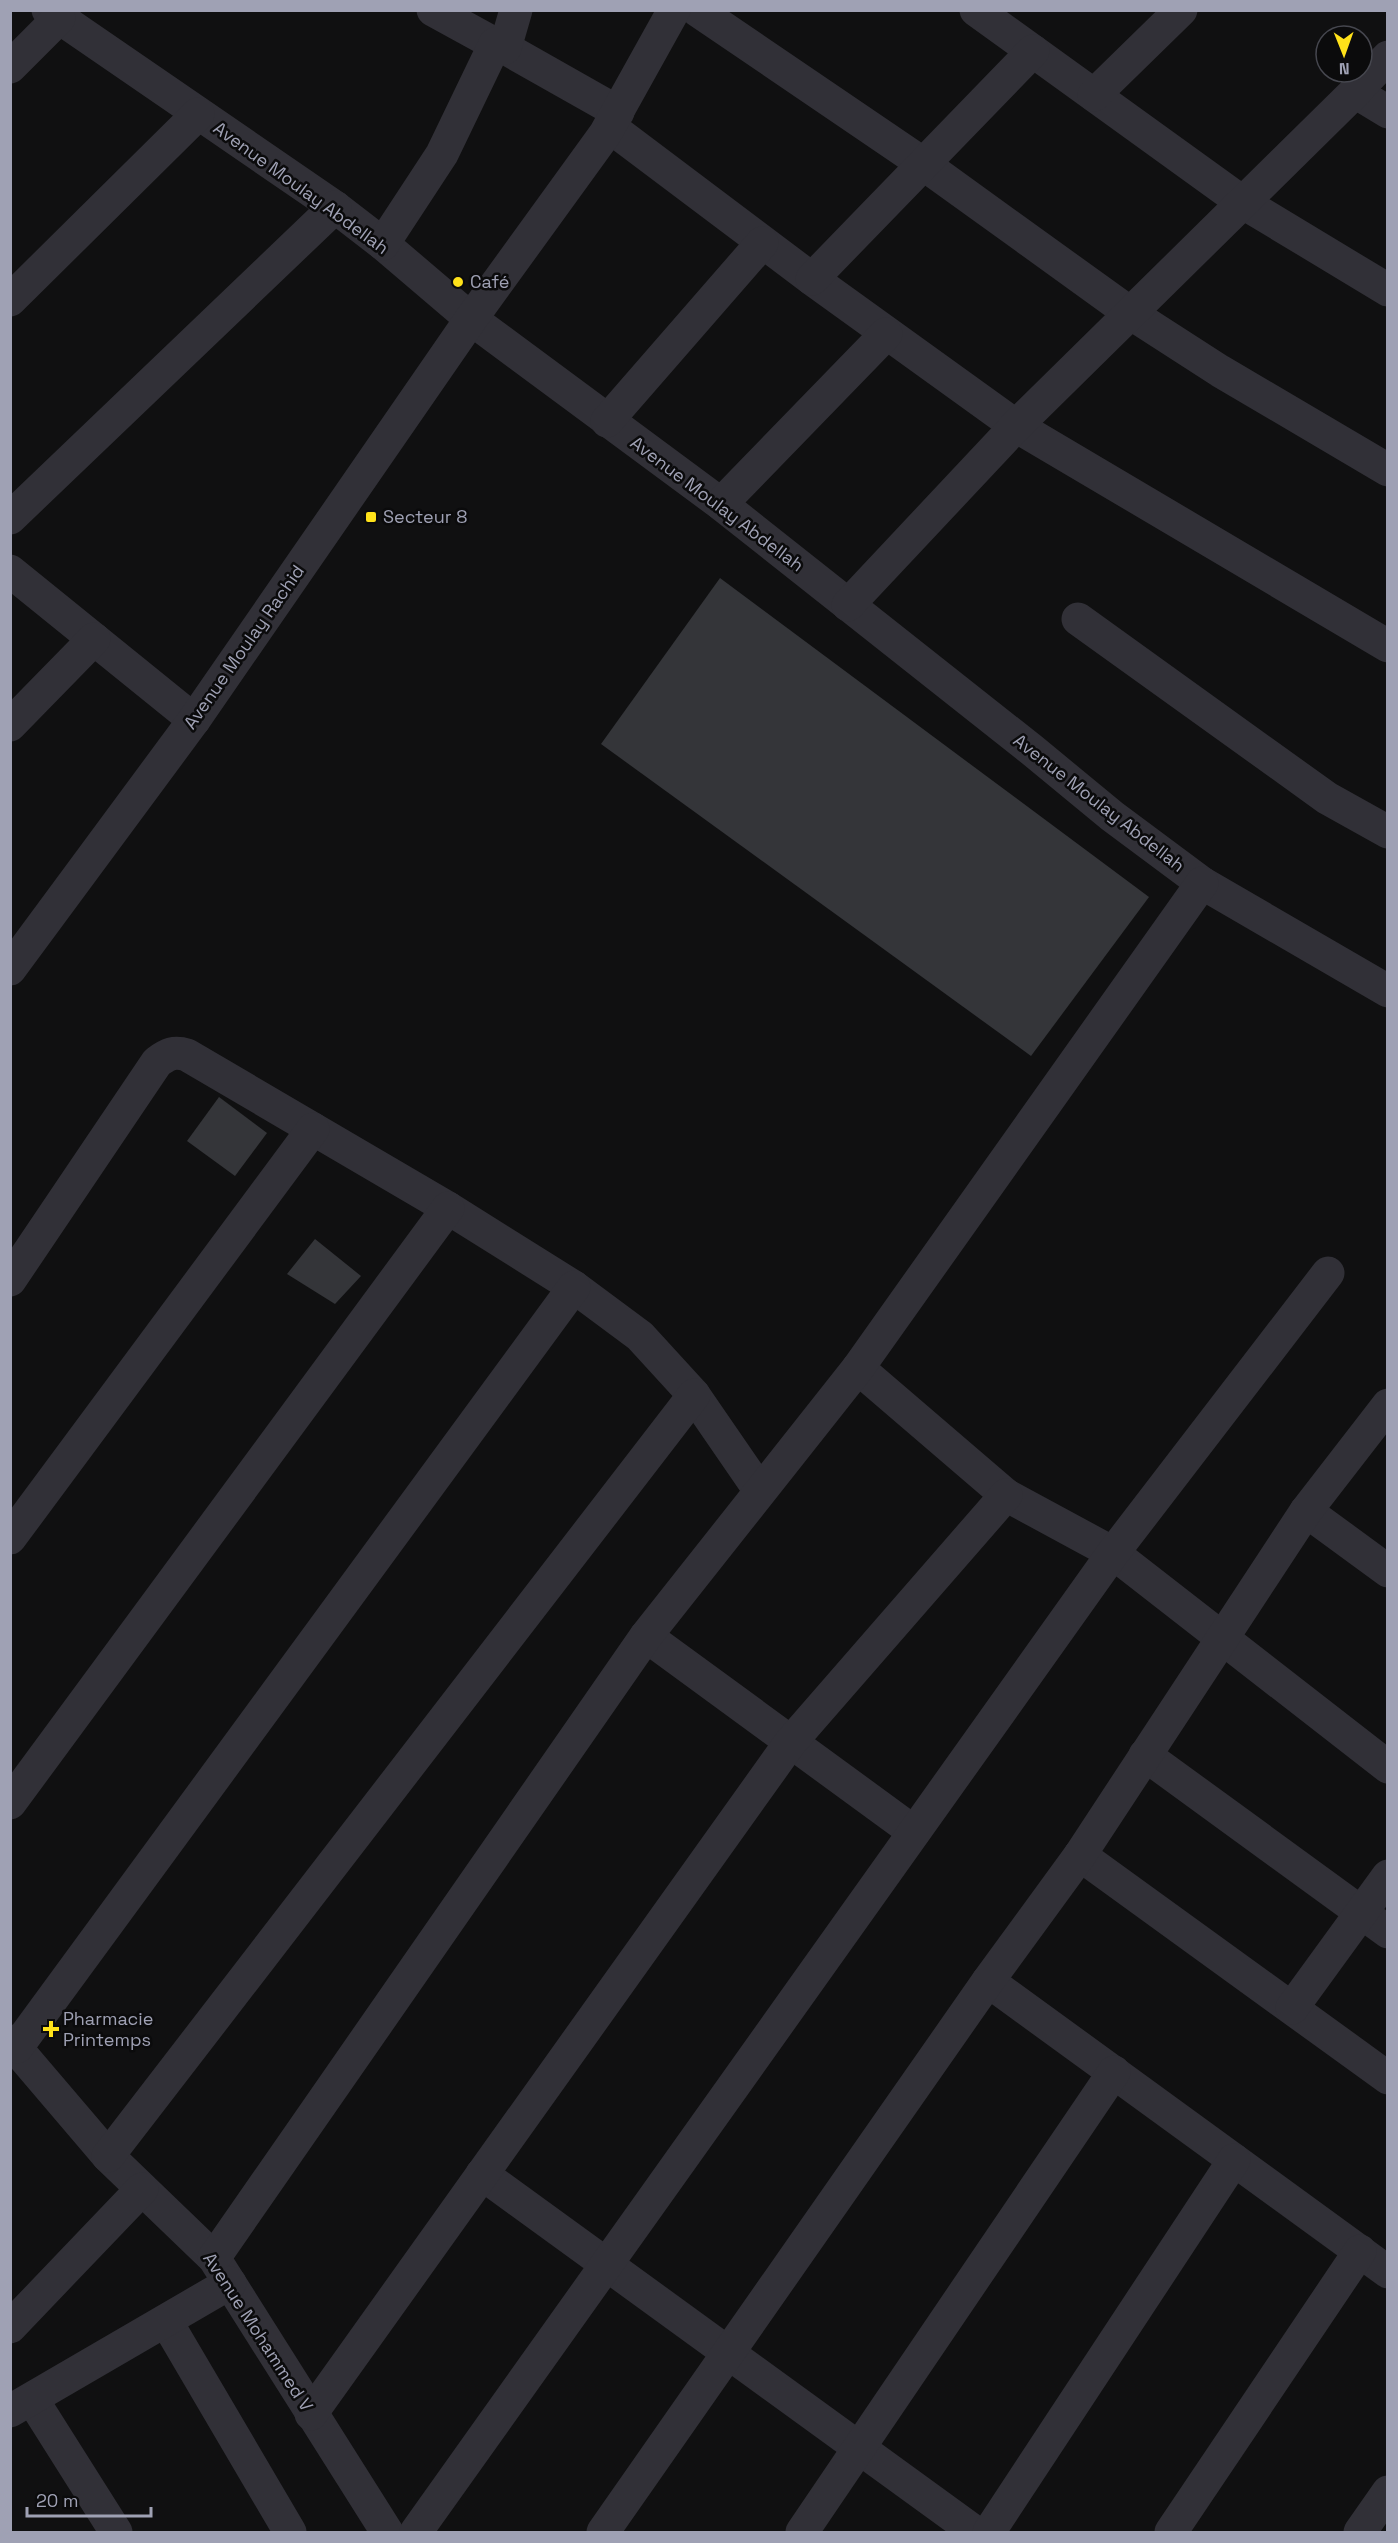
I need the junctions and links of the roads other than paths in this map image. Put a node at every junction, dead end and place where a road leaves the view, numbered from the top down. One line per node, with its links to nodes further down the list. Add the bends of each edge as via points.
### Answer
1 (433, 10): 8 (street)
2 (516, 10): 8 (street)
3 (674, 10): 16 (street, Avenue Moulay Rachid)
4 (697, 10): 17 (street)
5 (976, 10): 9 (street)
6 (1181, 10): 13 (street)
7 (54, 14): 11 (street); 15 (street, Avenue Moulay Abdellah)
8 (500, 46): 16 (street); 21 (street, via 442,154)
9 (1033, 51): 13 (street); 17 (street)
10 (1388, 57): 12 (street)
11 (10, 67)
12 (1355, 92): 14 (street); 18 (street)
13 (1094, 95): 18 (street)
14 (1388, 112)
15 (198, 114): 19 (street, Avenue Moulay Abdellah); 24 (street)
16 (614, 120): 20 (street); 26 (street, Avenue Moulay Rachid)
17 (922, 163): 22 (street); 25 (street)
18 (1242, 202): 23 (street); 25 (street)
19 (335, 207): 21 (street, Avenue Moulay Abdellah); 32 (street)
20 (762, 243): 22 (street); 28 (street)
21 (383, 244): 26 (street, Avenue Moulay Abdellah)
22 (812, 279): 27 (street)
23 (1388, 290)
24 (10, 300)
25 (1130, 313): 29 (street); 30 (street)
26 (471, 320): 28 (street, Avenue Moulay Abdellah); 38 (street, Avenue Moulay Rachid)
27 (886, 334): 29 (street); 31 (street)
28 (607, 421): 31 (street, Avenue Moulay Abdellah)
29 (1016, 426): 34 (street); 37 (street)
30 (1388, 470)
31 (721, 504): 34 (street, Avenue Moulay Abdellah)
32 (10, 518)
33 (10, 571): 36 (street)
34 (848, 605): 41 (street, Avenue Moulay Abdellah)
35 (1078, 619): 40 (street, via 1328,798)
36 (94, 639): 38 (street); 39 (street)
37 (1388, 646)
38 (194, 720): 42 (street, Avenue Moulay Rachid)
39 (10, 725)
40 (1388, 832)
41 (1202, 883): 43 (street, Avenue Moulay Abdellah); 49 (street)
42 (10, 969)
43 (1388, 991)
44 (313, 1129): 45 (street); 47 (street, via 187,1055 166,1055 157,1062); 55 (street)
45 (448, 1208): 48 (street); 63 (street)
46 (1328, 1273): 56 (street)
47 (10, 1280)
48 (574, 1287): 50 (street, via 640,1336); 71 (street)
49 (858, 1368): 52 (street); 53 (street)
50 (694, 1395): 52 (street); 74 (street)
51 (1385, 1415): 54 (street)
52 (760, 1491): 58 (street)
53 (1006, 1495): 56 (street); 60 (street)
54 (1306, 1511): 57 (street); 59 (street)
55 (10, 1538)
56 (1113, 1554): 59 (street); 64 (street)
57 (1388, 1571)
58 (646, 1636): 60 (street); 80 (street)
59 (1221, 1638): 61 (street); 62 (street)
60 (790, 1743): 64 (street); 76 (street)
61 (1145, 1755): 65 (street); 67 (street)
62 (1388, 1767)
63 (10, 1803)
64 (914, 1832): 79 (street)
65 (1080, 1855): 69 (street); 70 (street)
66 (1388, 1876): 67 (street)
67 (1361, 1913): 68 (street); 70 (street)
68 (1388, 1932)
69 (988, 1981): 72 (street); 84 (street)
70 (1292, 2008): 73 (street)
71 (14, 2044): 74 (street, Avenue Mohammed V)
72 (1114, 2072): 75 (street); 87 (street)
73 (1388, 2078)
74 (108, 2156): 77 (street, Avenue Mohammed V)
75 (1234, 2160): 78 (street); 96 (street)
76 (482, 2174): 79 (street); 86 (street)
77 (142, 2189): 80 (street, Avenue Mohammed V); 83 (street)
78 (1360, 2252): 81 (street); 97 (street)
79 (606, 2265): 84 (street); 92 (street)
80 (222, 2270): 82 (street); 86 (street, Avenue Mohammed V)
81 (1388, 2272)
82 (166, 2321): 85 (street); 90 (street)
83 (11, 2326)
84 (729, 2355): 87 (street); 93 (street)
85 (21, 2405): 89 (street)
86 (311, 2414): 91 (street, Avenue Mohammed V)
87 (860, 2449): 94 (street); 95 (street)
88 (1388, 2492): 98 (street)
89 (116, 2532)
90 (290, 2532)
91 (387, 2532)
92 (416, 2532)
93 (603, 2532)
94 (802, 2532)
95 (975, 2532)
96 (989, 2532)
97 (1171, 2532)
98 (1360, 2532)

